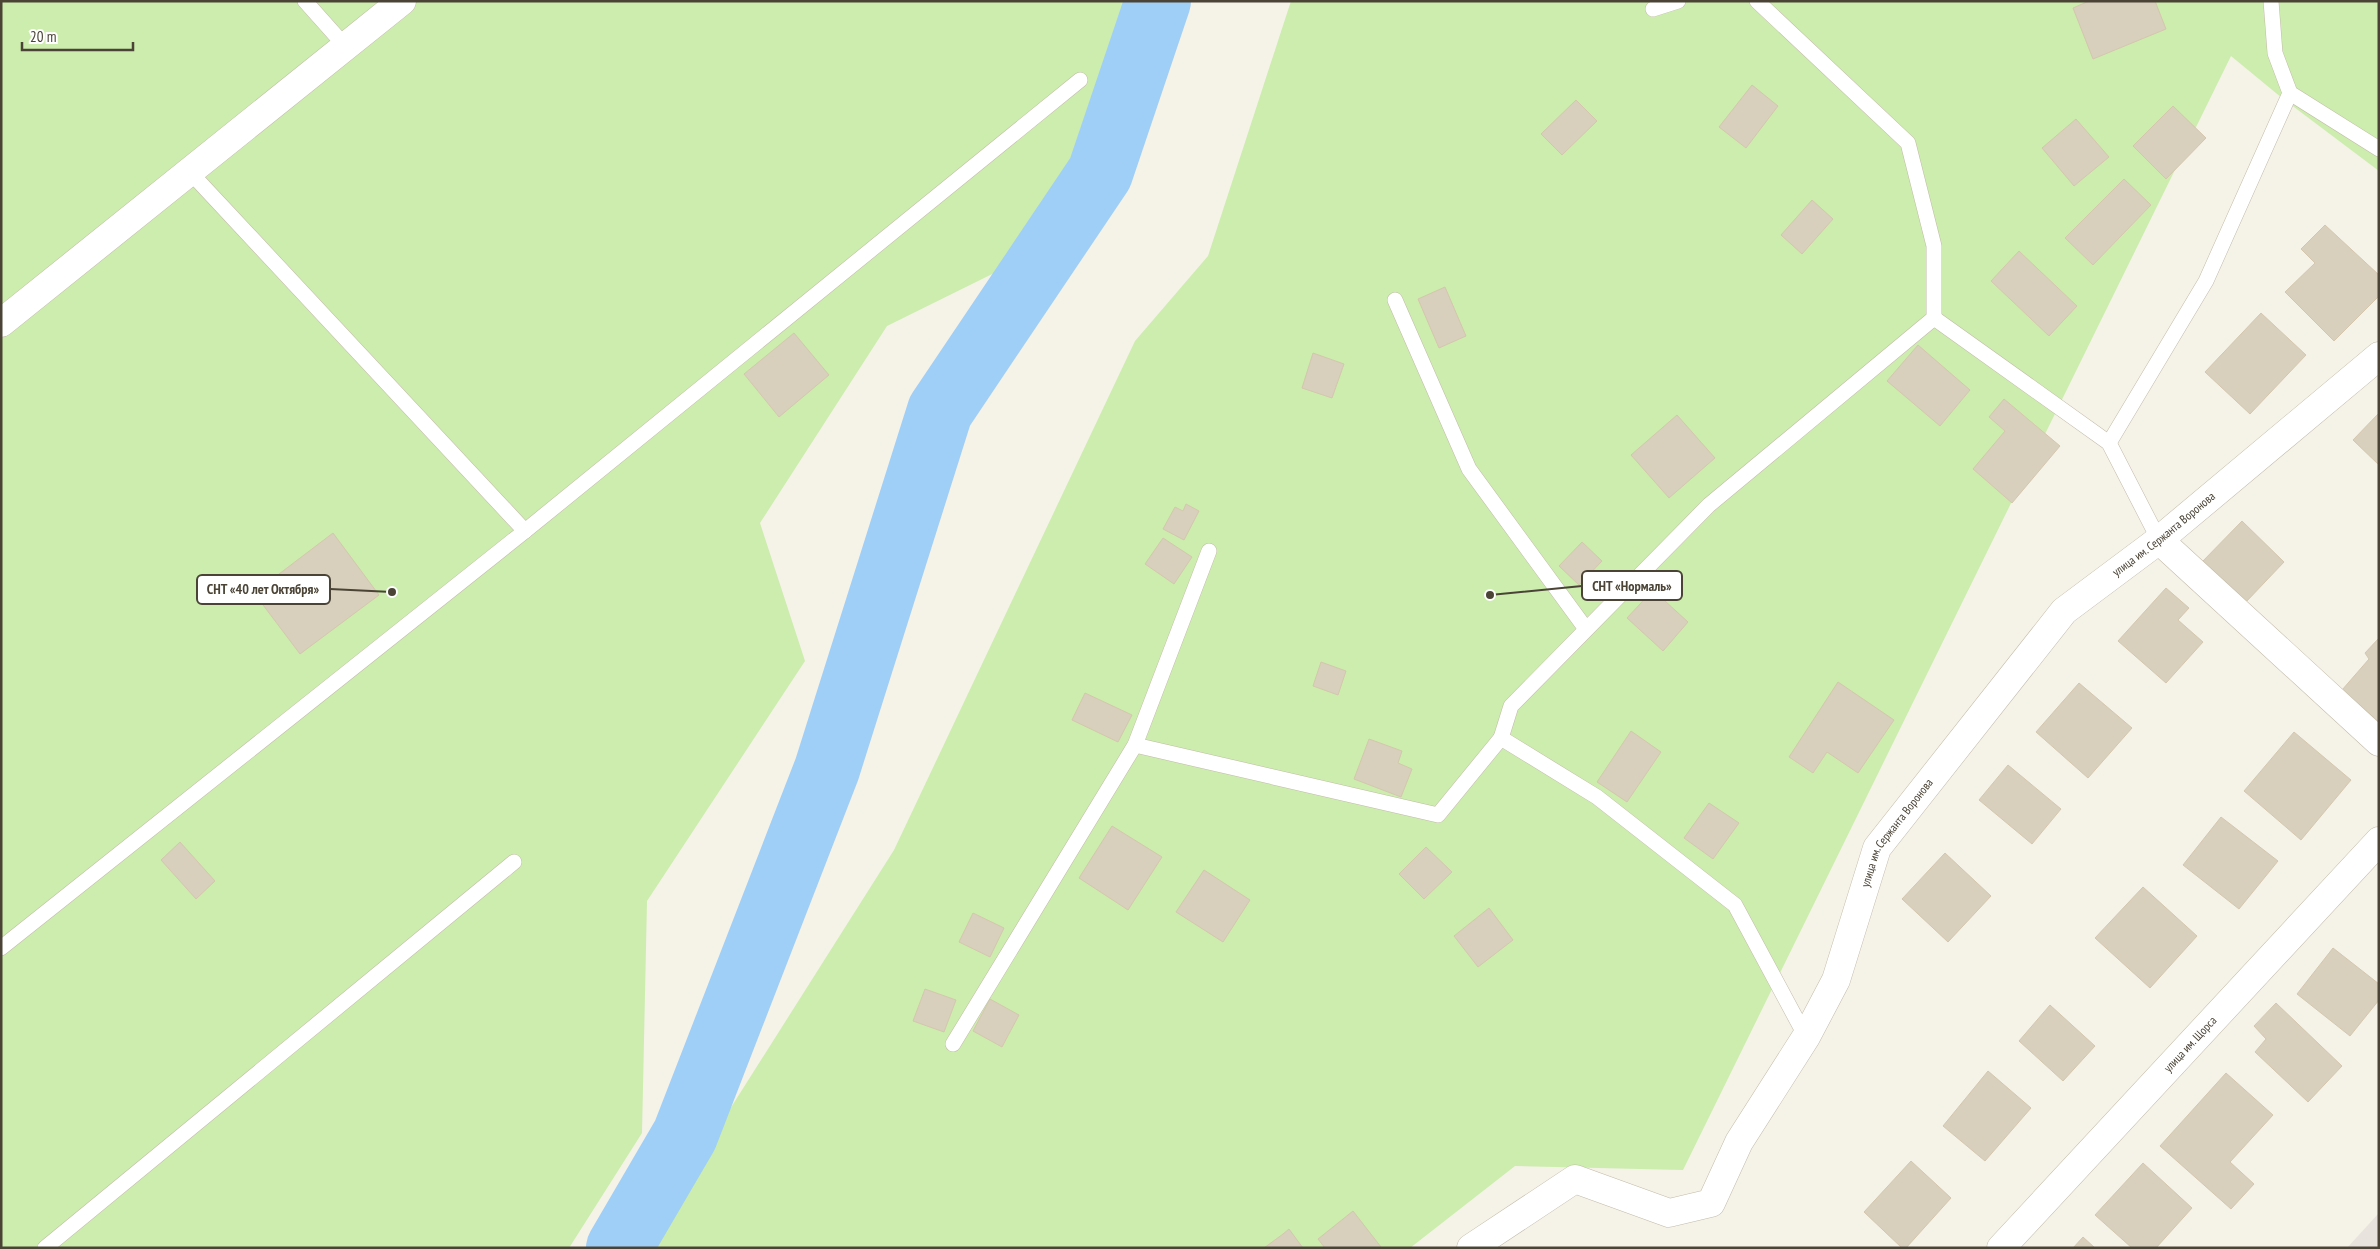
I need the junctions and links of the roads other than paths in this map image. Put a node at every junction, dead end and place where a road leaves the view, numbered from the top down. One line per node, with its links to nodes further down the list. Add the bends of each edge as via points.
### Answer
1 (305, 1): 7 (lane)
2 (402, 1): 7 (street)
3 (1678, 1): 6 (lane)
4 (1757, 1): 13 (lane, via 1908,143 1934,246)
5 (2270, 1): 9 (lane, via 2275,53)
6 (1654, 9)
7 (346, 46): 11 (street)
8 (1080, 80): 17 (lane)
9 (2290, 92): 10 (lane); 16 (lane, via 2206,281)
10 (2379, 149)
11 (190, 172): 14 (street); 17 (lane)
12 (1395, 300): 20 (lane, via 1469,469)
13 (1934, 318): 16 (lane); 20 (lane, via 1708,504)
14 (1, 323)
15 (2379, 356): 18 (street, улица им. Сержанта Воронова)
16 (2109, 442): 18 (lane)
17 (524, 531): 26 (lane)
18 (2159, 540): 22 (street); 27 (street, улица им. Сержанта Воронова, via 2064,611 1877,848 1836,980)
19 (1209, 551): 23 (lane)
20 (1586, 629): 21 (lane, via 1511,706)
21 (1501, 738): 23 (lane, via 1438,815); 27 (lane, via 1597,797 1735,905)
22 (2379, 742)
23 (1135, 745): 28 (lane)
24 (2379, 841): 31 (street, улица им. Щорса)
25 (514, 862): 29 (lane)
26 (1, 948)
27 (1806, 1037): 30 (street, улица им. Сержанта Воронова, via 1739,1142 1710,1203 1669,1213 1575,1179)
28 (953, 1044)
29 (46, 1248)
30 (1471, 1248)
31 (2001, 1248)

